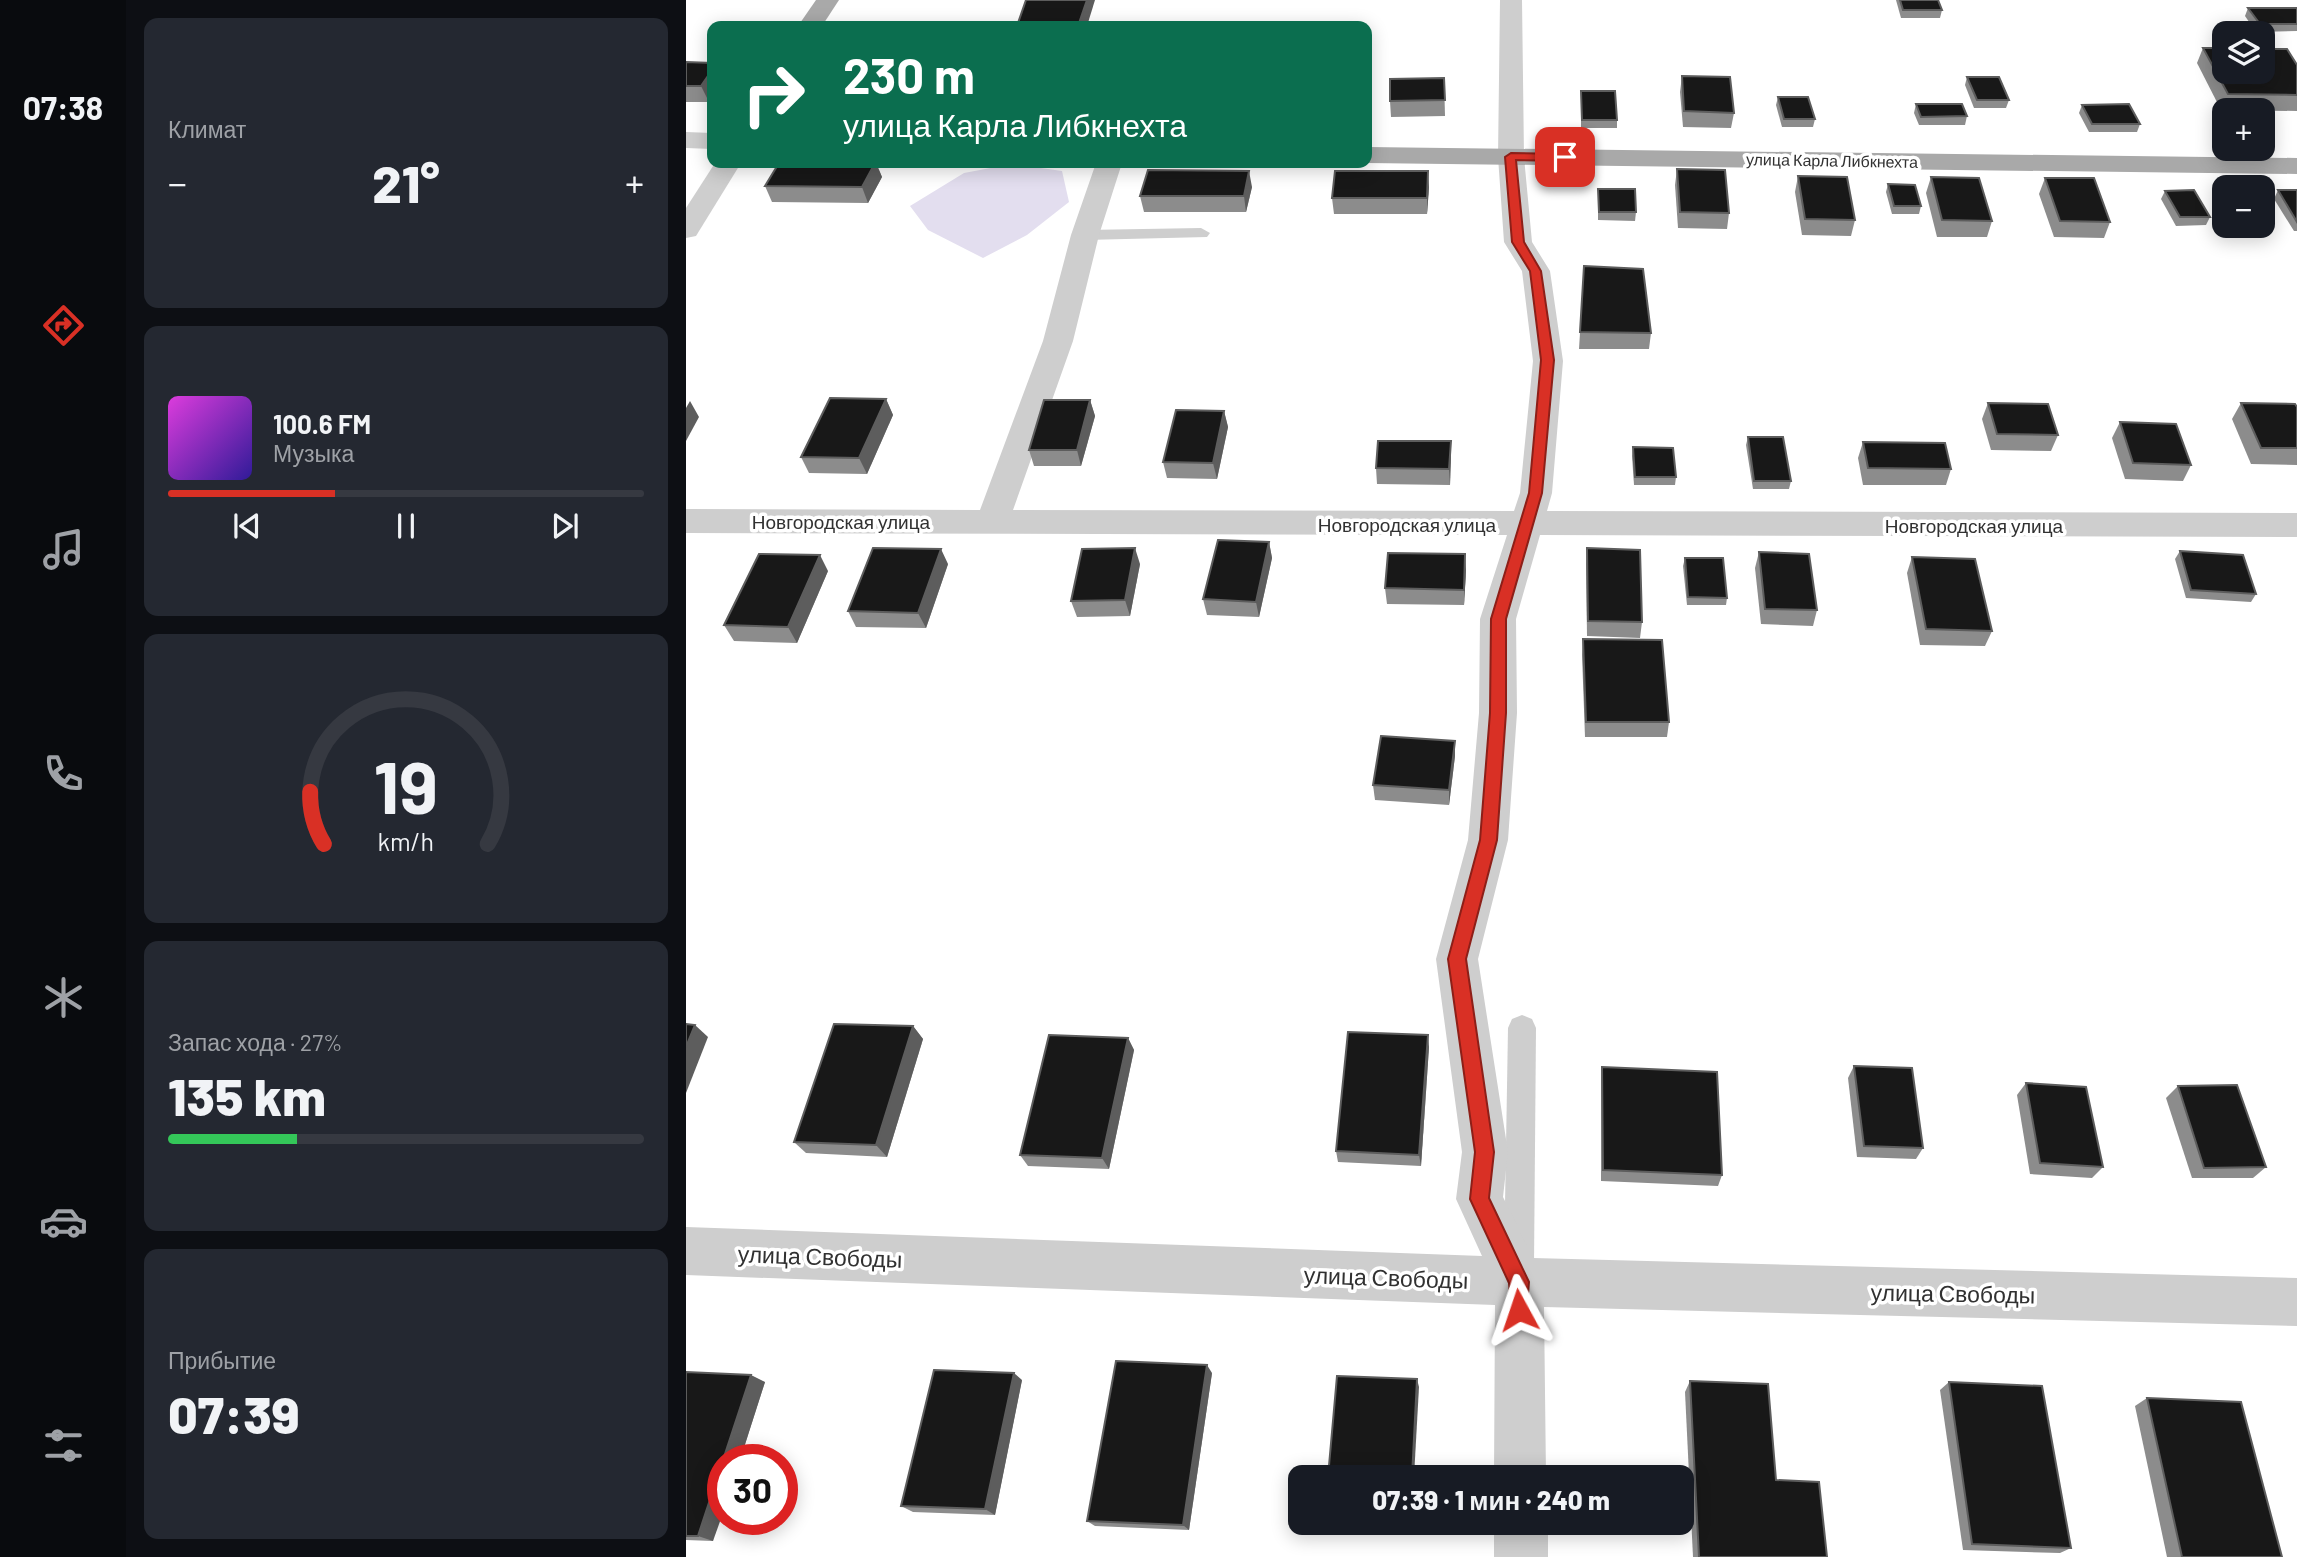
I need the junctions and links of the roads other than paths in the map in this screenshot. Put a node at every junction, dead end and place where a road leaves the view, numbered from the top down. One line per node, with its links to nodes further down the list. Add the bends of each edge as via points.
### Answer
1 (828, 0): 3 (main road)
2 (1511, 0): 7 (street)
3 (813, 21)
4 (686, 140): 5 (street)
5 (707, 141)
6 (1372, 155): 7 (main road, улица Карла Либкнехта)
7 (1511, 157): 8 (main road, улица Карла Либкнехта); 16 (street, via 1518,242 1536,271 1548,360 1536,493)
8 (2297, 166)
9 (725, 168): 11 (street)
10 (1107, 168): 13 (street)
11 (686, 230)
12 (1201, 233): 13 (lane)
13 (1085, 235): 15 (street, via 1058,341)
14 (686, 521): 15 (street, Новгородская улица)
15 (992, 522): 16 (street, Новгородская улица)
16 (1527, 525): 17 (street, Новгородская улица); 20 (street, via 1498,619 1498,713 1488,840 1457,959 1485,1152 1479,1199)
17 (2297, 525)
18 (1521, 1028): 20 (lane)
19 (686, 1251): 20 (street, улица Свободы)
20 (1519, 1282): 21 (street, улица Свободы); 22 (street)
21 (2297, 1302)
22 (1520, 1465)
23 (1521, 1535): 24 (street)
24 (1521, 1557)

